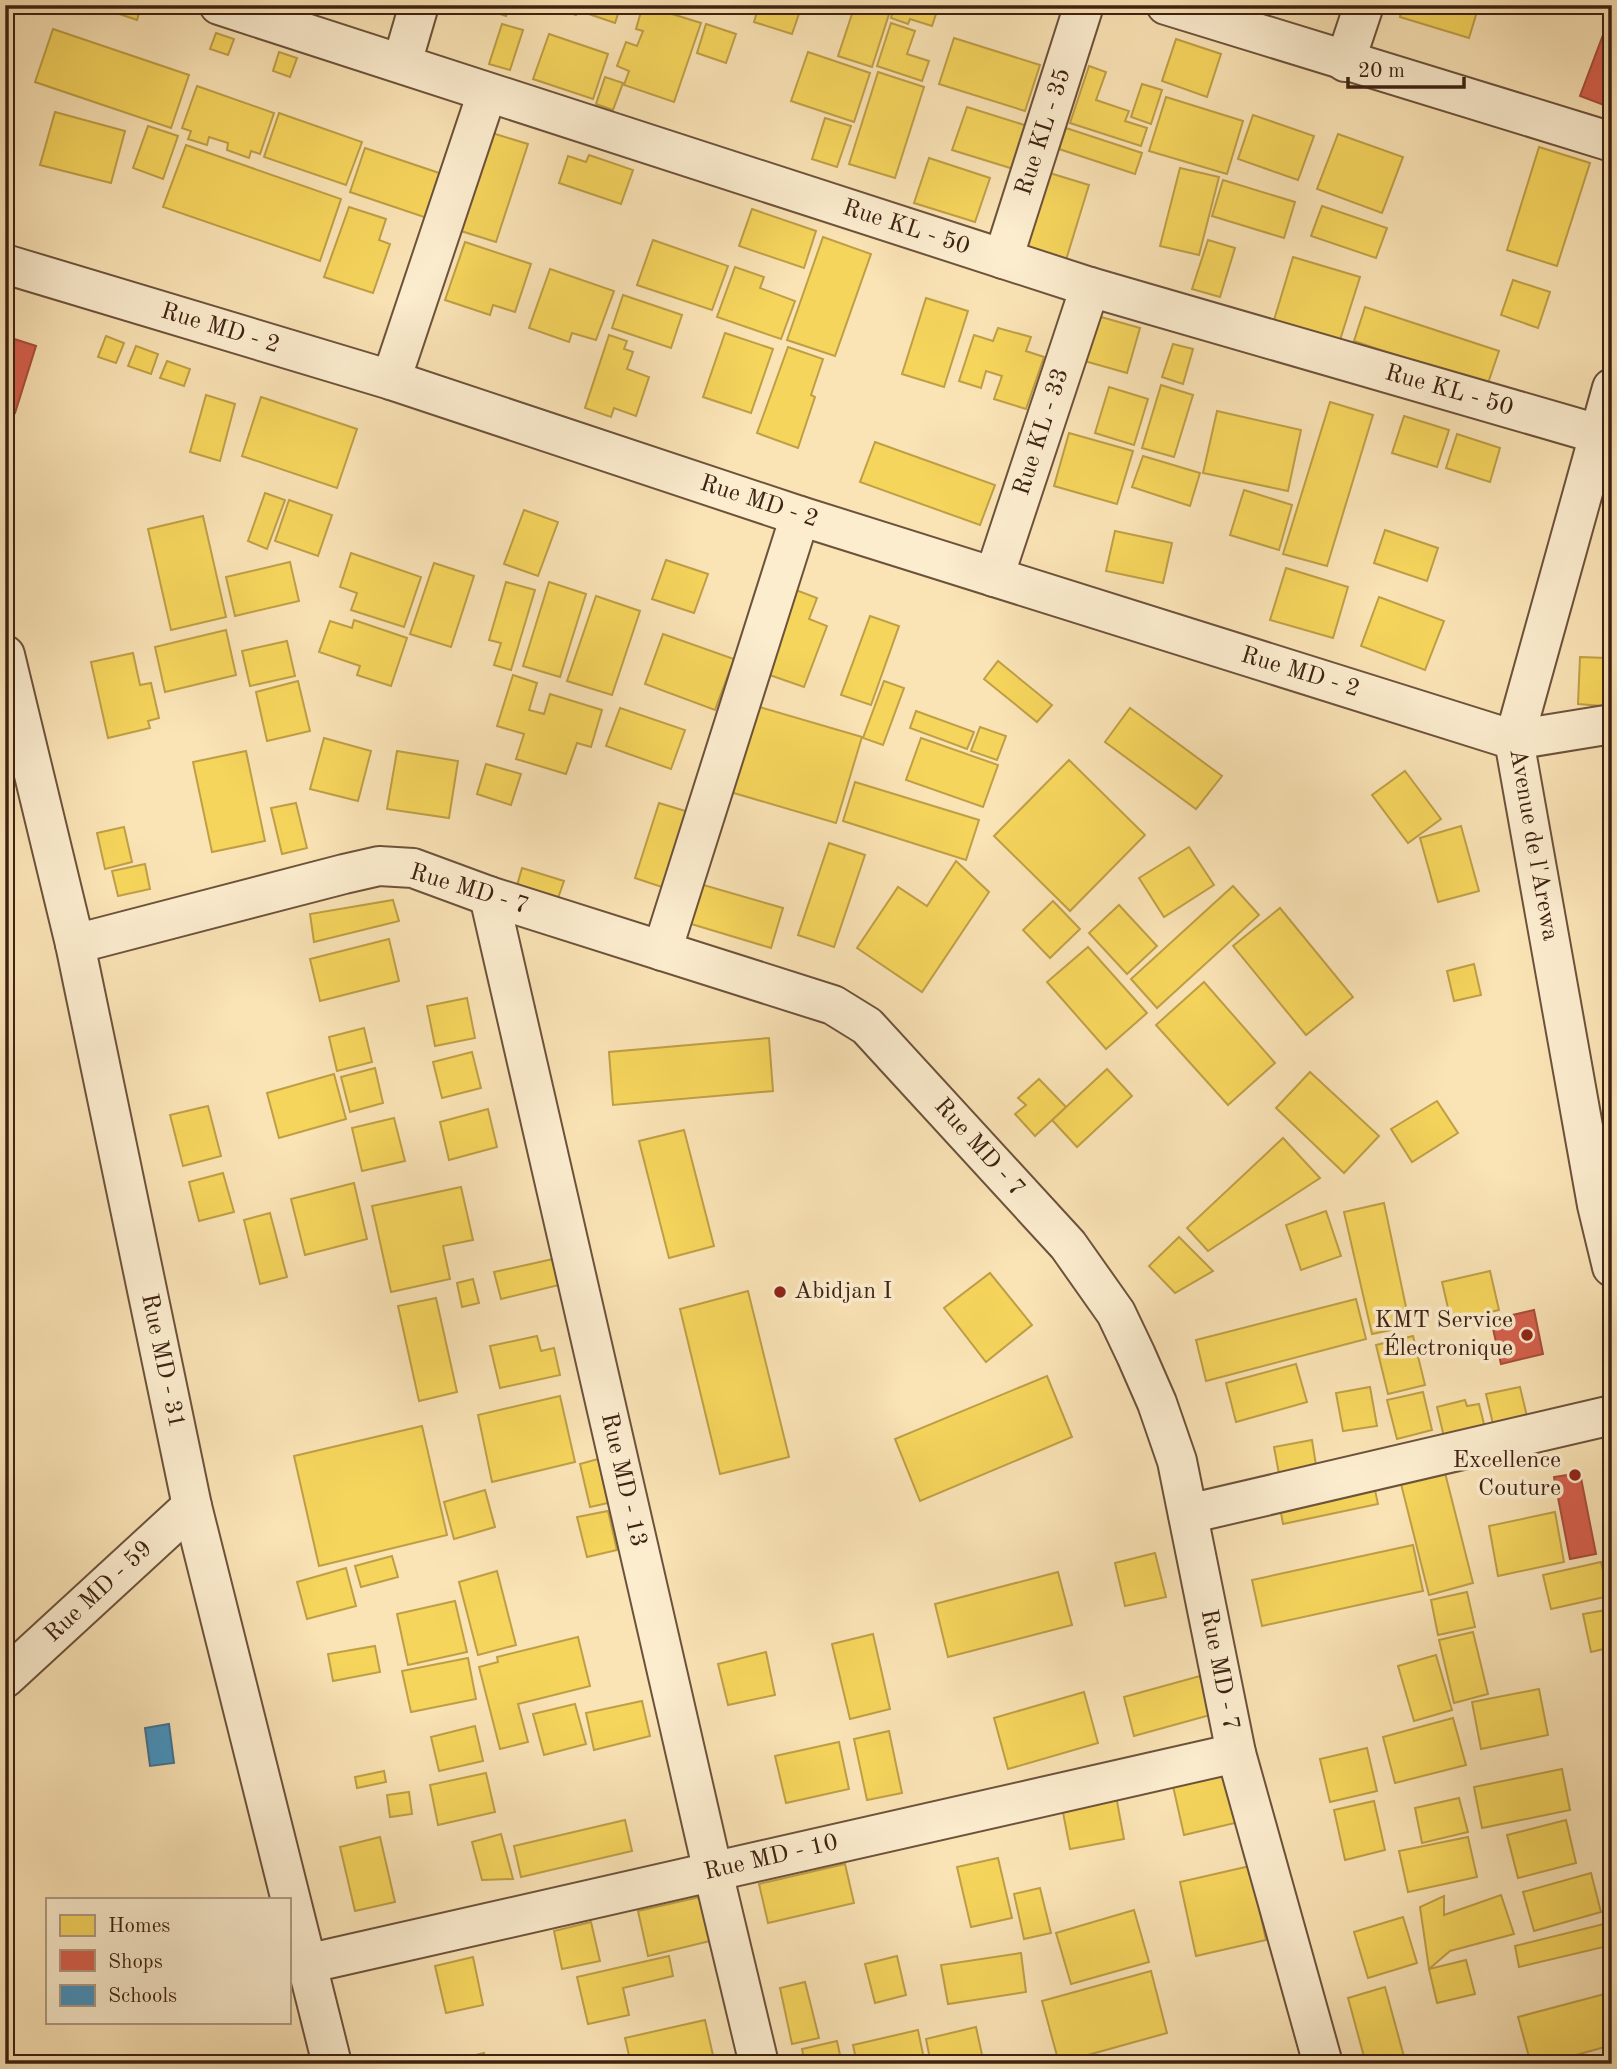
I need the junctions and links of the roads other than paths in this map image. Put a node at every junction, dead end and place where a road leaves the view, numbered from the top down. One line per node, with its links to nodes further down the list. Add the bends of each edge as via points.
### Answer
1 (219, 5): 7 (street, Rue KL - 50)
2 (419, 5): 7 (street)
3 (1084, 5): 10 (street, Rue KL - 35)
4 (1166, 5): 6 (street)
5 (1364, 5): 6 (street)
6 (1345, 62): 9 (street)
7 (402, 63): 8 (street, Rue KL - 50)
8 (487, 93): 10 (street, Rue KL - 50); 13 (street)
9 (1612, 142)
10 (1003, 259): 12 (street, Rue KL - 50)
11 (13, 274): 13 (street, Rue MD - 2)
12 (1090, 287): 15 (street, Rue KL - 50); 17 (street, Rue KL - 33)
13 (391, 380): 16 (street, Rue MD - 2)
14 (1612, 388): 15 (street, Avenue de l'Arewa)
15 (1598, 434): 20 (street, Avenue de l'Arewa)
16 (800, 516): 17 (street, Rue MD - 2); 23 (street)
17 (994, 577): 20 (street, Rue MD - 2)
18 (5, 655): 22 (street, Rue MD - 31)
19 (1612, 723): 20 (street)
20 (1514, 740): 24 (street, Avenue de l'Arewa)
21 (489, 896): 22 (street, Rue MD - 7, via 413,868 379,866); 23 (street, Rue MD - 7); 31 (street, Rue MD - 13)
22 (75, 944): 27 (street, Rue MD - 31)
23 (662, 950): 28 (street, Rue MD - 7, via 832,1005 867,1026 1068,1245 1116,1313 1157,1403 1177,1461)
24 (1605, 1203): 25 (street, Avenue de l'Arewa)
25 (1612, 1267)
26 (1612, 1415): 28 (street)
27 (192, 1506): 29 (street, Rue MD - 59); 32 (street, Rue MD - 31)
28 (1188, 1514): 30 (street, Rue MD - 7)
29 (5, 1678)
30 (1236, 1753): 31 (street, Rue MD - 10); 37 (street, Rue MD - 7)
31 (713, 1872): 34 (street, Rue MD - 10); 36 (street, Rue MD - 13)
32 (290, 1898)
33 (290, 1900): 34 (street, Rue MD - 31)
34 (306, 1964): 35 (street, Rue MD - 31)
35 (332, 2064)
36 (760, 2064)
37 (1323, 2064)

